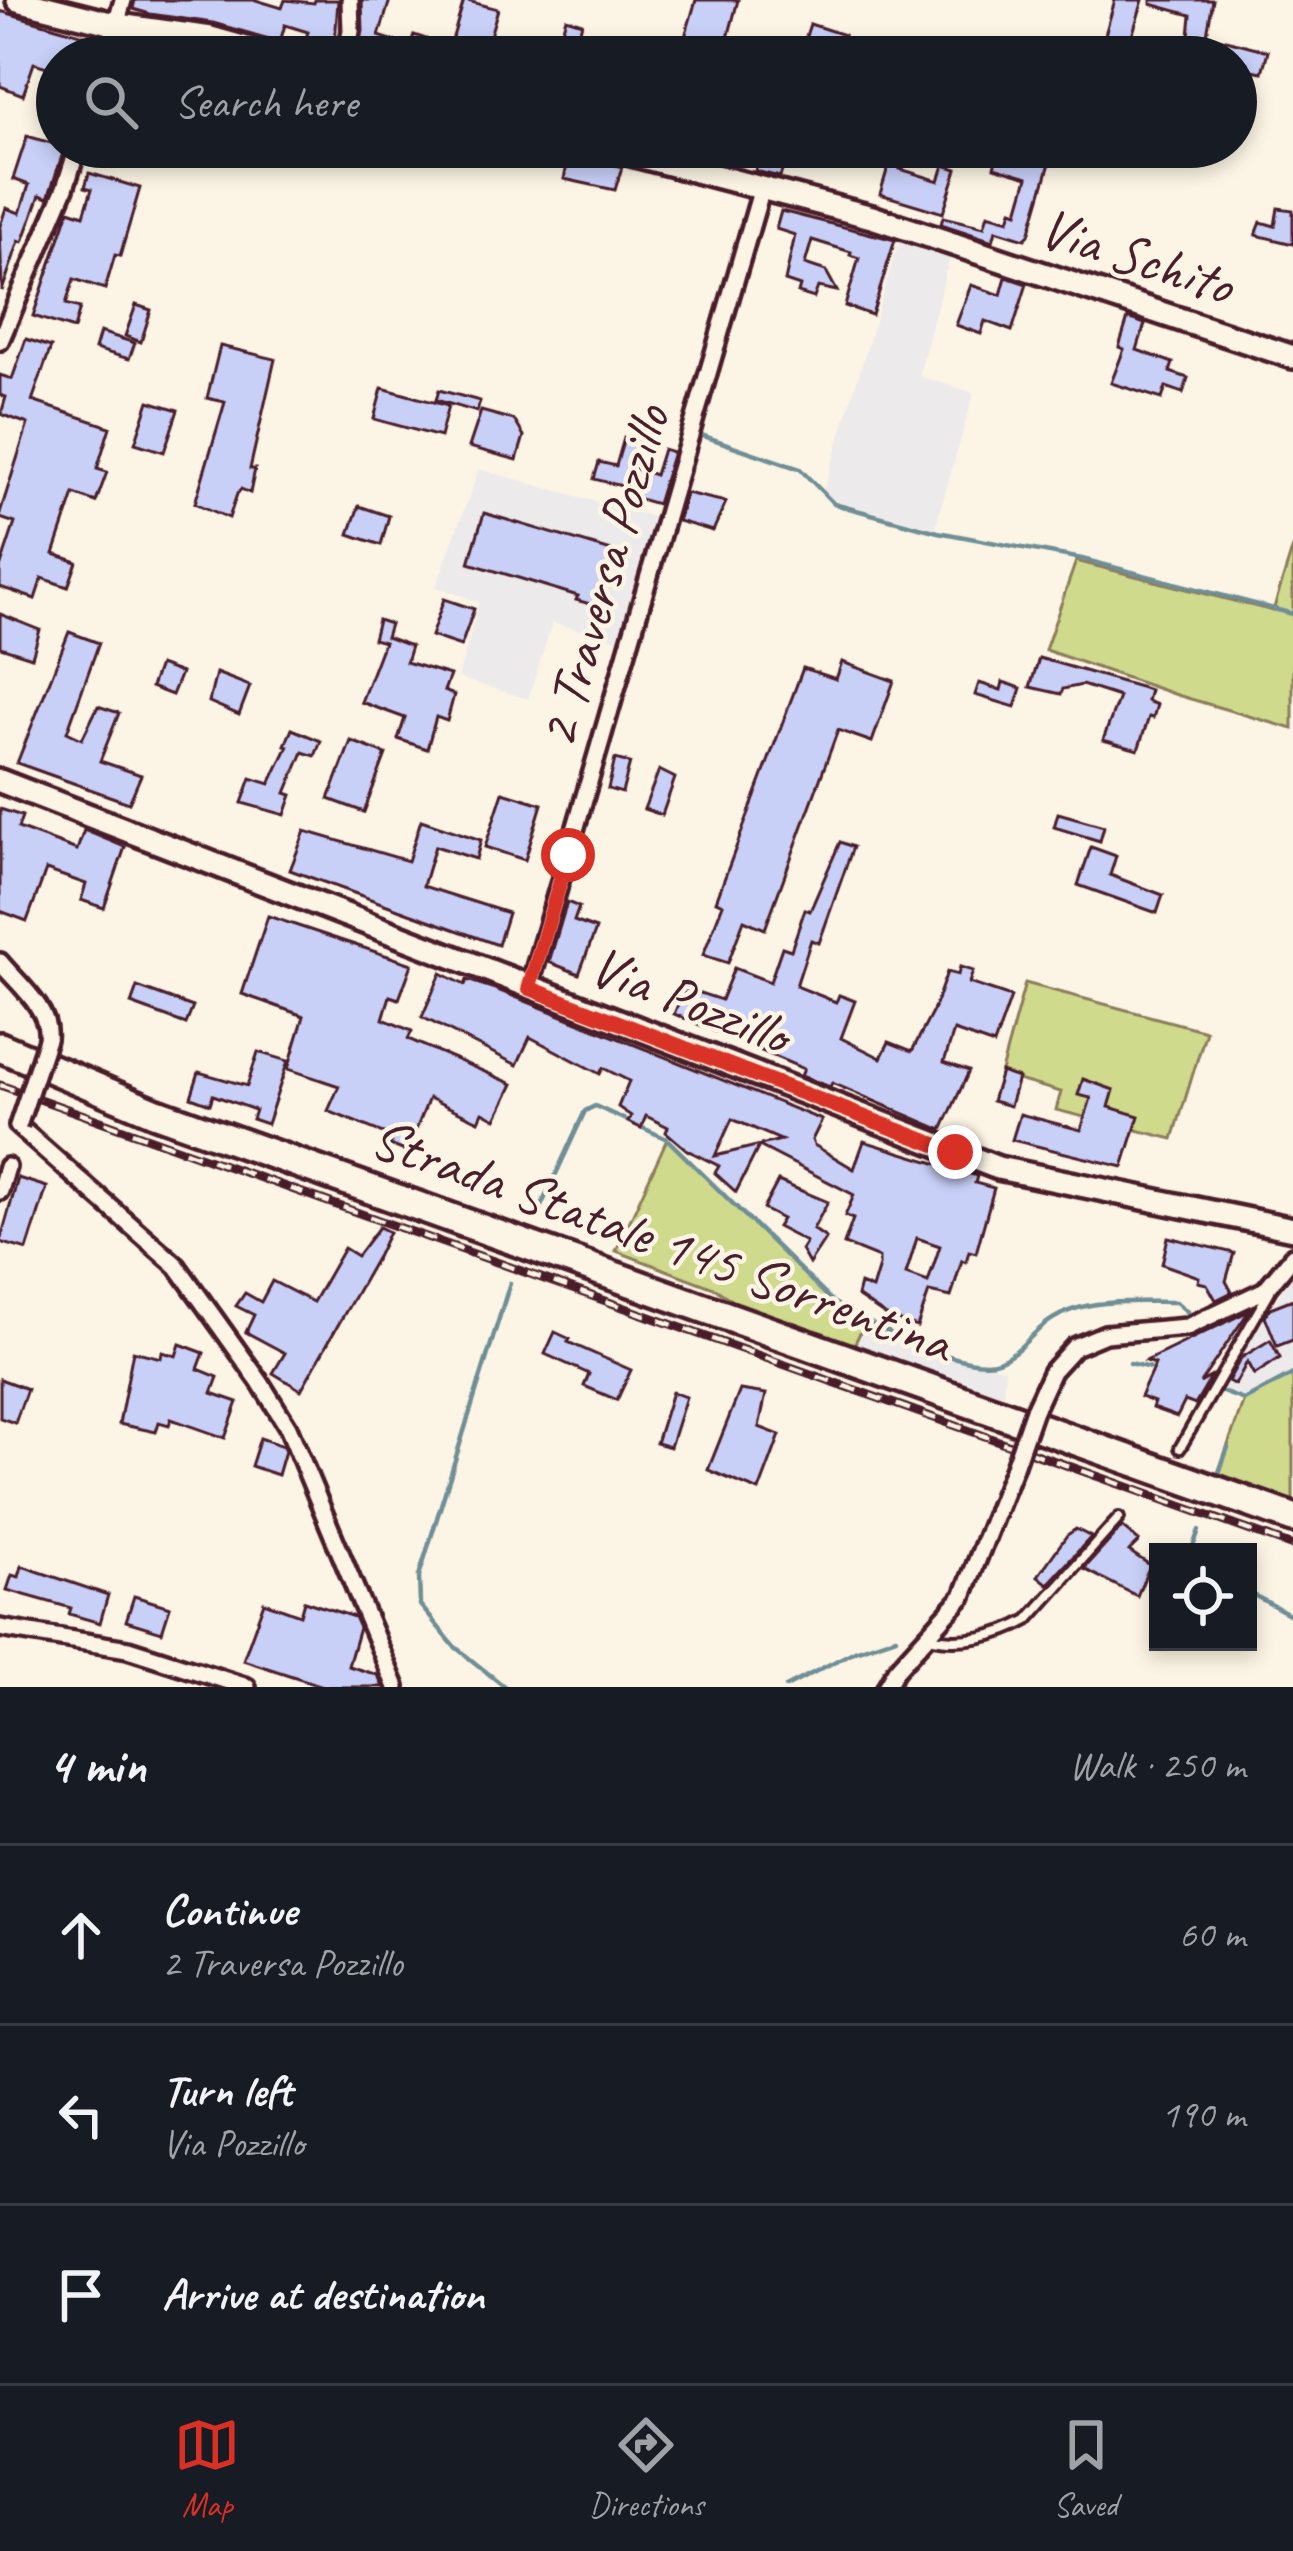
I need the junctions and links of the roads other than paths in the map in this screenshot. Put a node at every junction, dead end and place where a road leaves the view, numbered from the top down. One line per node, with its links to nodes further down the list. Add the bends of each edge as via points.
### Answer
1 (18, 0): 4 (main road)
2 (123, 0): 4 (street)
3 (350, 0): 7 (street)
4 (118, 26): 5 (street); 6 (main road)
5 (114, 36)
6 (196, 36)
7 (350, 36)
8 (71, 168): 11 (street)
9 (685, 168): 10 (main road, Via Schito)
10 (762, 188): 12 (main road, Via Schito); 15 (street, 2 Traversa Pozzillo)
11 (0, 341)
12 (1293, 357)
13 (0, 781): 15 (main road, Via Pozzillo)
14 (0, 962): 30 (street, bridge, via 49,1024 18,1126 177,1266 260,1382 288,1427)
15 (529, 988): 21 (main road, Via Pozzillo, via 998,1168)
16 (0, 1047): 18 (highway, Strada Statale 145 Sorrentina)
17 (0, 1063): 18 (highway)
18 (92, 1086): 26 (highway, Strada Statale 145 Sorrentina)
19 (7, 1167): 20 (street)
20 (0, 1191)
21 (1293, 1229)
22 (1293, 1256): 23 (street)
23 (1274, 1284): 24 (lane); 28 (street, bridge, via 1187,1327 1105,1334 1061,1358 1034,1409 974,1576)
24 (1180, 1448)
25 (1119, 1518): 28 (lane, via 1028,1620 980,1637)
26 (1293, 1518)
27 (0, 1628): 29 (street, via 128,1649)
28 (928, 1637): 31 (street)
29 (247, 1687)
30 (396, 1687)
31 (886, 1687)

